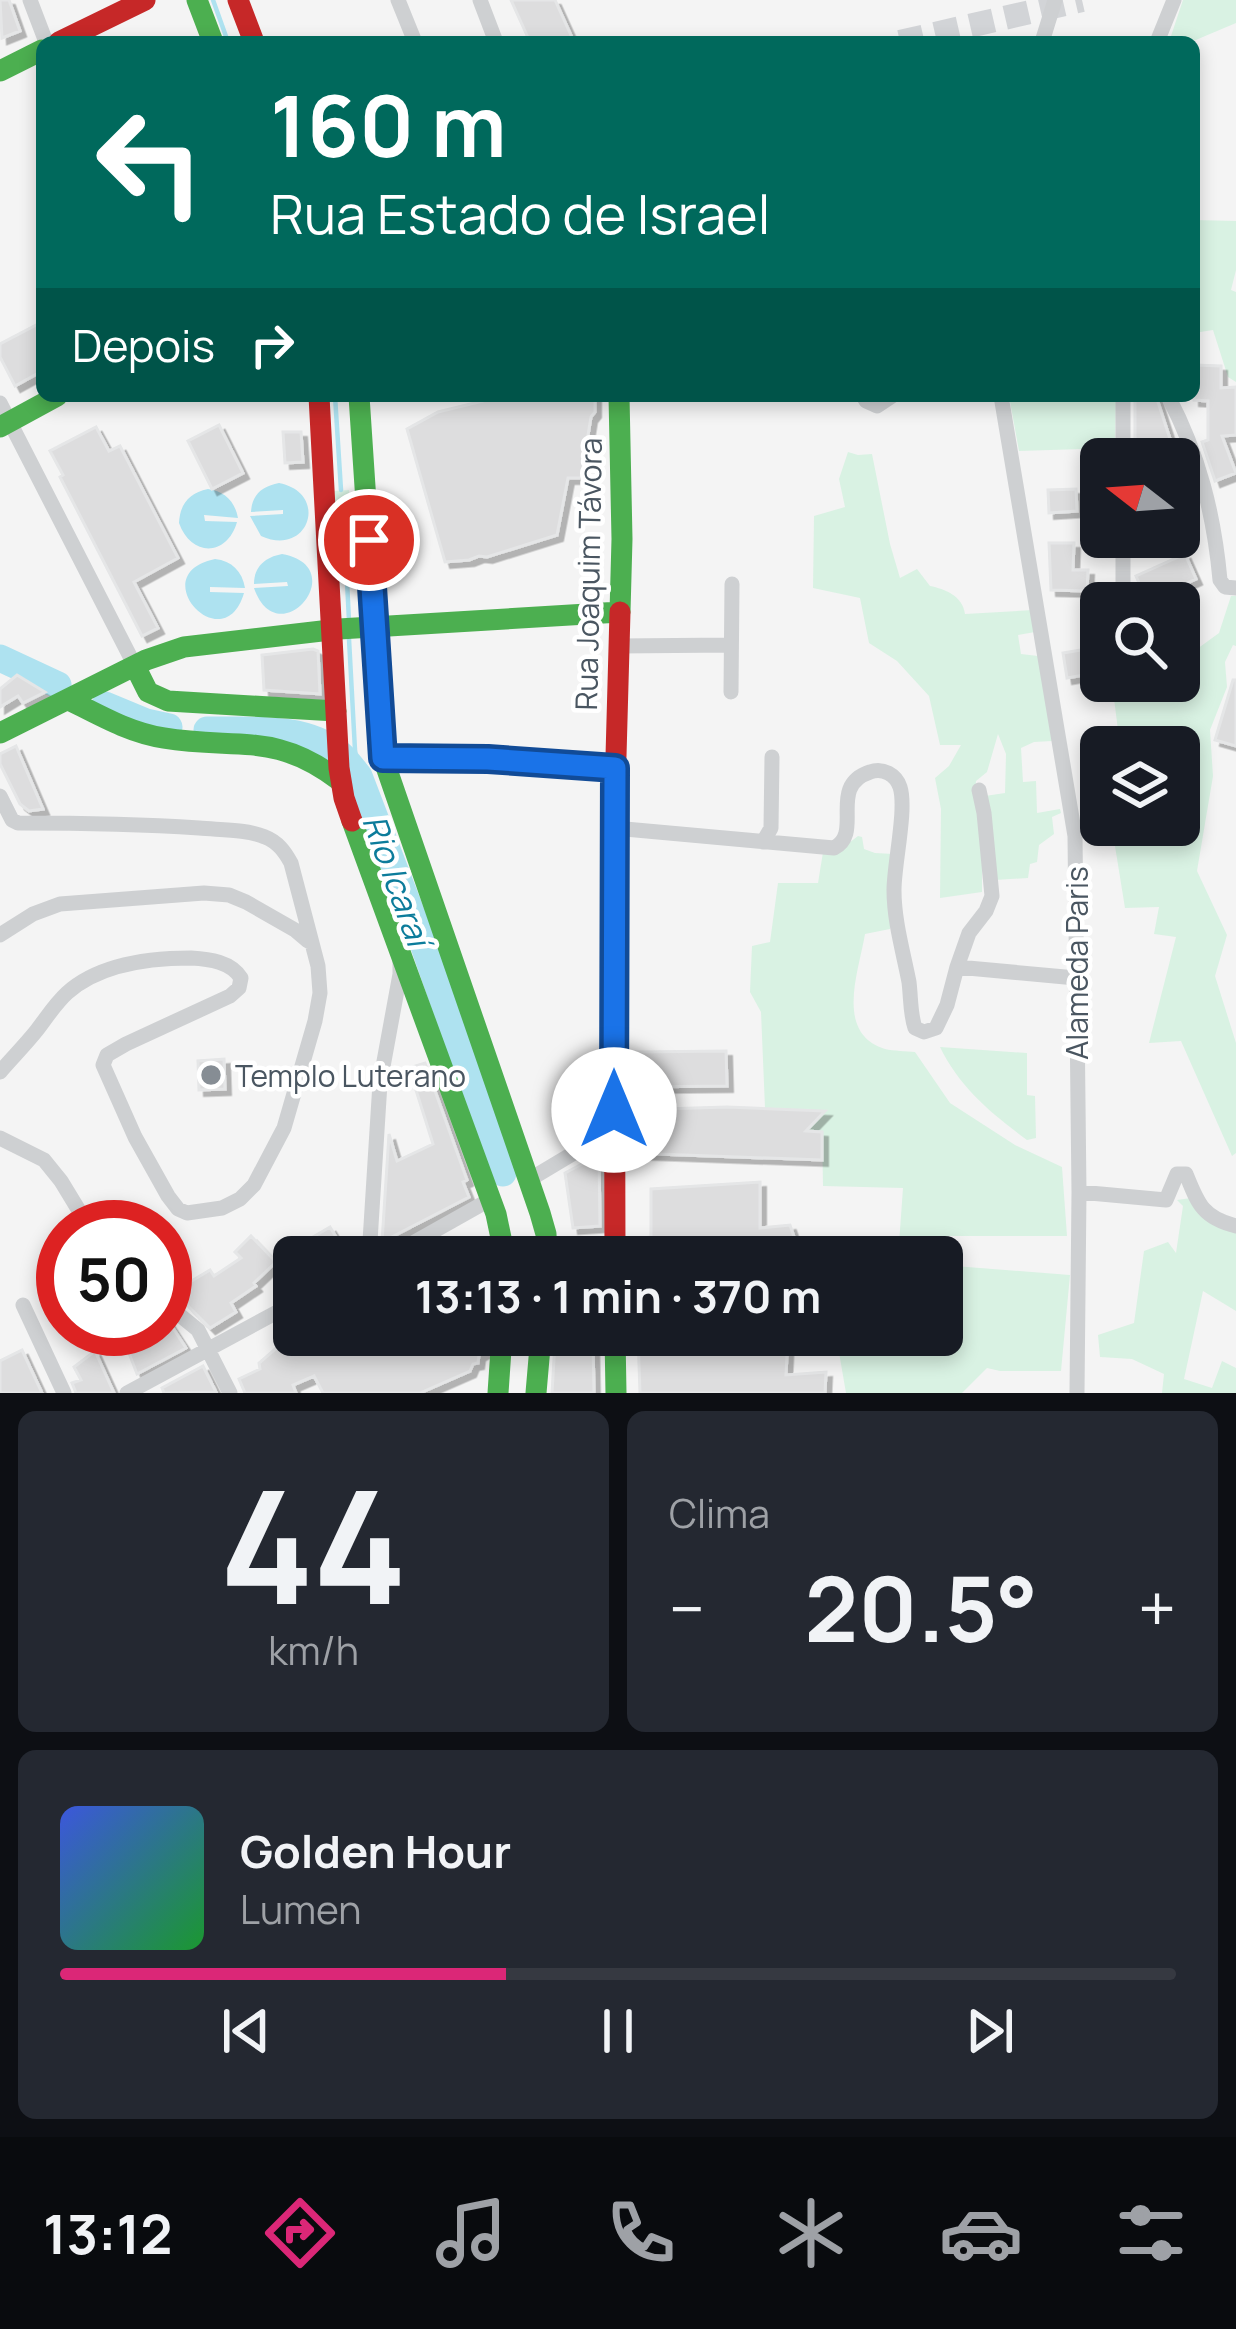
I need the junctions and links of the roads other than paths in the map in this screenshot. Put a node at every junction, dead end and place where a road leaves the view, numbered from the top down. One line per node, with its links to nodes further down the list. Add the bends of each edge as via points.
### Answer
1 (30, 0): 9 (street)
2 (145, 0): 10 (main road)
3 (197, 0): 11 (main road)
4 (238, 0): 12 (main road)
5 (398, 0): 13 (street)
6 (480, 0): 14 (street)
7 (1055, 0): 15 (street)
8 (1174, 0): 16 (street)
9 (38, 36)
10 (71, 36)
11 (211, 36)
12 (252, 36)
13 (413, 36)
14 (494, 36)
15 (1044, 36)
16 (1159, 36)
17 (36, 55): 18 (main road)
18 (0, 71)
19 (42, 402): 26 (main road)
20 (320, 402): 32 (main road)
21 (359, 402): 31 (main road)
22 (619, 402): 30 (main road, Rua Joaquim Távora)
23 (1002, 402): 53 (street, Alameda Paris, via 1076,836)
24 (1123, 402): 27 (street)
25 (1171, 402): 29 (street, via 1209,501 1220,580)
26 (3, 417): 36 (street)
27 (1123, 438)
28 (732, 584): 34 (street)
29 (1236, 588)
30 (620, 612): 31 (main road); 33 (main road, Rua Joaquim Távora)
31 (371, 627): 32 (main road); 35 (main road)
32 (336, 630): 35 (main road); 36 (main road, via 184,647)
33 (619, 646): 34 (street); 43 (main road, Rua Joaquim Távora)
34 (731, 646): 37 (street)
35 (354, 664): 39 (main road); 42 (main road)
36 (135, 666): 38 (main road); 39 (main road, via 148,692 168,701)
37 (731, 692)
38 (69, 700): 40 (main road); 44 (main road, via 150,736 281,746)
39 (337, 721): 44 (main road)
40 (0, 733)
41 (772, 757): 48 (street, via 771,828)
42 (383, 758): 43 (street); 57 (main road)
43 (615, 768): 47 (main road, Rua Joaquim Távora)
44 (340, 771): 51 (main road)
45 (979, 790): 52 (street, via 992,896)
46 (0, 796): 50 (street, via 18,823 264,836 291,863)
47 (614, 828): 48 (street); 55 (main road, Rua Joaquim Távora)
48 (763, 842): 52 (street, via 840,846 854,782 878,770 893,776 901,792 895,913 918,1031 939,1022)
49 (0, 935): 50 (street, via 60,904 204,893 246,902)
50 (310, 943): 54 (street, via 320,977 315,1021 284,1128 240,1199 183,1212 125,1118 103,1065 126,1044 230,996 237,970 170,958 93,974 70,989)
51 (400, 950): 59 (main road); 62 (street, via 380,1083)
52 (957, 967): 53 (street)
53 (1076, 978): 58 (street, Alameda Paris)
54 (0, 1072)
55 (614, 1129): 57 (street); 66 (main road, Rua Joaquim Távora)
56 (0, 1138): 60 (street, via 44,1160)
57 (527, 1181): 65 (main road)
58 (1079, 1192): 61 (street, via 1166,1200 1178,1174 1186,1174 1203,1209); 80 (street, Alameda Paris)
59 (491, 1199): 63 (street); 64 (main road)
60 (73, 1200)
61 (1236, 1226)
62 (370, 1236)
63 (425, 1236)
64 (502, 1236)
65 (546, 1236)
66 (615, 1236)
67 (23, 1305): 74 (street)
68 (273, 1315): 70 (street)
69 (192, 1325): 70 (street)
70 (209, 1350): 75 (street); 76 (street)
71 (501, 1356): 77 (main road)
72 (539, 1356): 78 (main road)
73 (615, 1356): 79 (main road)
74 (64, 1393)
75 (128, 1393)
76 (230, 1393)
77 (498, 1393)
78 (536, 1393)
79 (616, 1393)
80 (1077, 1393)

